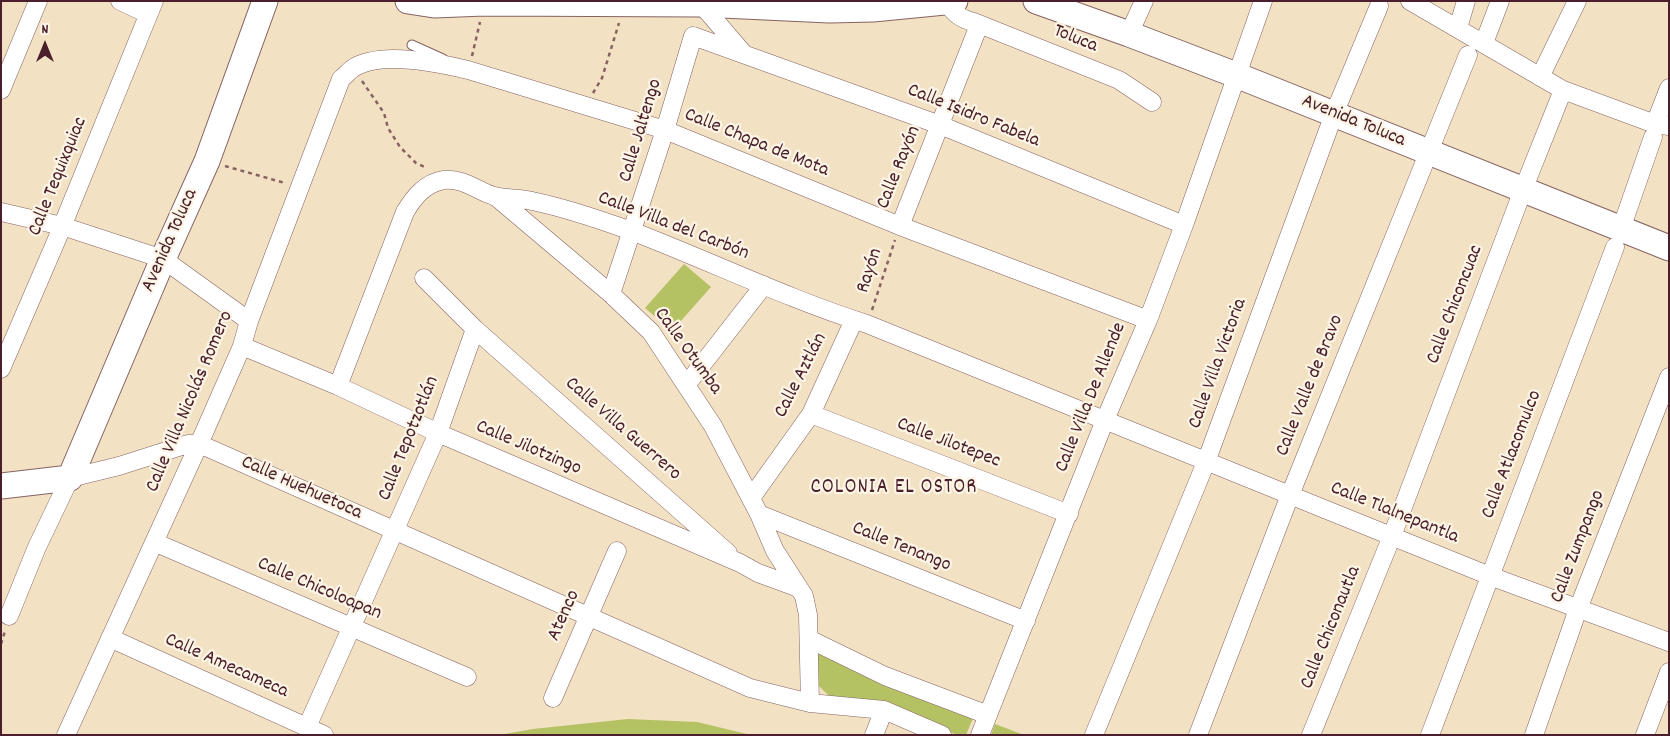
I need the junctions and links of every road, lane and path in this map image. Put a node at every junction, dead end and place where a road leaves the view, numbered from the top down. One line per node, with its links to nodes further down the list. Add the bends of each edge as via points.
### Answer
1 (38, 1): 32 (street)
2 (120, 1): 18 (street)
3 (265, 1): 41 (street, Avenida Toluca)
4 (408, 1): 14 (street, via 434,5)
5 (1144, 1): 21 (street)
6 (1264, 1): 29 (street, Calle Villa De Allende)
7 (1410, 1): 20 (street)
8 (1466, 1): 20 (street)
9 (1500, 1): 23 (street)
10 (1577, 1): 30 (street)
11 (666, 2): 15 (street); 16 (street)
12 (951, 2): 16 (street, via 829,10); 19 (street, via 955,14)
13 (1038, 2): 21 (street, Avenida Toluca)
14 (484, 3): 15 (street); 27 (path)
15 (625, 3): 35 (path, via 602,78)
16 (701, 4): 25 (street, Calle Isidro Fabela)
17 (1379, 6): 36 (street, Calle Villa Victoria)
18 (151, 8): 48 (street, Calle Tequixquiac)
19 (979, 25): 34 (street, Toluca, via 1119,80); 37 (street, Calle Rayón)
20 (1458, 28): 23 (street)
21 (1129, 34): 29 (street, Avenida Toluca)
22 (693, 36): 25 (street, Calle Isidro Fabela); 39 (street, Calle Jaltengo)
23 (1484, 43): 30 (street)
24 (412, 45): 27 (lane)
25 (744, 54): 37 (street, Calle Isidro Fabela)
26 (1468, 55): 40 (street, Calle Valle de Bravo)
27 (468, 70): 28 (street, Calle Chapa de Mota, via 437,62 409,60 369,62); 35 (street, Calle Chapa de Mota)
28 (347, 74): 42 (path, via 384,113 388,128 400,147 416,163); 43 (street, Calle Villa Nicolás Romero)
29 (1236, 75): 36 (street, Avenida Toluca); 47 (street, Calle Villa De Allende)
30 (1540, 77): 33 (street)
31 (1669, 88): 38 (street, Calle Atlacomulco)
32 (1, 90)
33 (1563, 90): 38 (street); 44 (street, Calle Chiconcuac)
34 (1152, 102)
35 (586, 106): 39 (street, Calle Chapa de Mota)
36 (1334, 114): 40 (street, Avenida Toluca); 70 (street, Calle Villa Victoria)
37 (940, 125): 47 (street, Calle Isidro Fabela); 49 (street, Calle Rayón)
38 (1659, 129): 51 (street, Calle Atlacomulco)
39 (665, 130): 49 (street, Calle Chapa de Mota); 50 (street, Calle Jaltengo)
40 (1428, 152): 44 (street, Avenida Toluca); 73 (street, Calle Valle de Bravo)
41 (207, 161): 43 (path); 53 (street, Avenida Toluca)
42 (445, 180): 45 (street, Calle Villa del Carbón, via 466,182); 65 (street, via 427,186 414,197 405,212)
43 (300, 187): 58 (street, Calle Villa Nicolás Romero)
44 (1523, 190): 51 (street, Avenida Toluca); 78 (street, Calle Chiconcuac)
45 (494, 196): 50 (street, Calle Villa del Carbón, via 530,200); 56 (street, Calle Otumba)
46 (1, 212): 48 (street)
47 (1184, 225): 57 (street, Calle Villa De Allende)
48 (62, 226): 53 (street); 62 (street, Calle Tequixquiac)
49 (900, 226): 57 (street, Calle Chapa de Mota); 59 (path, Rayón)
50 (633, 232): 55 (street, Calle Villa del Carbón); 56 (street, Calle Jaltengo)
51 (1618, 238): 52 (street, Avenida Toluca); 84 (street, Calle Atlacomulco)
52 (1669, 248)
53 (163, 259): 58 (street); 71 (street, Avenida Toluca)
54 (424, 278): 60 (street, Calle Villa Guerrero)
55 (764, 285): 59 (street, Calle Villa del Carbón); 64 (street)
56 (611, 294): 64 (street, Calle Otumba, via 651,332)
57 (1148, 320): 67 (street, Calle Villa De Allende)
58 (249, 321): 61 (street, Calle Villa Nicolás Romero)
59 (860, 322): 66 (street, Calle Aztlán); 67 (street, Calle Villa del Carbón)
60 (475, 329): 68 (street, Calle Tepotzotlán); 82 (street, Calle Villa Guerrero)
61 (242, 346): 65 (street, Calle Jilotzingo); 69 (street, Calle Villa Nicolás Romero)
62 (1, 369)
63 (1669, 377): 86 (street, Calle Zumpango)
64 (687, 384): 74 (street, Calle Otumba)
65 (338, 386): 68 (street, Calle Jilotzingo)
66 (811, 414): 74 (street, Calle Aztlán); 76 (street, Calle Jilotepec)
67 (1105, 420): 70 (street, Calle Tlalnepantla); 76 (street, Calle Villa De Allende)
68 (438, 433): 77 (street, Calle Tepotzotlán); 82 (street, Calle Jilotzingo)
69 (199, 444): 71 (street, via 188,444); 77 (street, Calle Huehuetoca); 79 (street, Calle Villa Nicolás Romero)
70 (1206, 462): 73 (street, Calle Tlalnepantla); 106 (street, Calle Villa Victoria)
71 (70, 478): 72 (street); 87 (street, via 37,547)
72 (1, 486)
73 (1290, 495): 78 (street, Calle Tlalnepantla); 107 (street, Calle Valle de Bravo)
74 (750, 498): 75 (street, Calle Otumba)
75 (759, 514): 81 (street, Calle Otumba); 89 (street, Calle Tenango)
76 (1069, 514): 89 (street, Calle Villa De Allende)
77 (395, 532): 88 (street, Calle Huehuetoca); 90 (street, Calle Tepotzotlán)
78 (1392, 536): 84 (street, Calle Tlalnepantla); 108 (street, Calle Chiconautla)
79 (154, 542): 90 (street, Calle Chicoloapan); 91 (street, Calle Villa Nicolás Romero)
80 (617, 551): 88 (street, Atenco)
81 (775, 551): 83 (street, via 774,564 769,570); 85 (street, Calle Otumba)
82 (740, 563): 83 (street, Calle Jilotzingo)
83 (758, 573): 85 (street, Calle Jilotzingo)
84 (1490, 576): 86 (street, Calle Tlalnepantla); 109 (street, Calle Atlacomulco)
85 (799, 588): 92 (street, Calle Otumba, via 806,606)
86 (1578, 609): 93 (street, Calle Tlalnepantla); 110 (street, Calle Zumpango)
87 (10, 616)
88 (588, 616): 96 (street, Atenco); 97 (street, Calle Huehuetoca, via 750,688)
89 (1026, 621): 99 (street, Calle Villa De Allende)
90 (352, 627): 95 (street, Calle Chicoloapan); 100 (street, Calle Tepotzotlán)
91 (110, 638): 100 (street, Calle Amecameca); 101 (street, Calle Villa Nicolás Romero)
92 (809, 639): 97 (street, Calle Otumba); 99 (street, via 884,676)
93 (1669, 642)
94 (1669, 672): 111 (street)
95 (467, 677)
96 (553, 698)
97 (810, 702): 98 (street)
98 (884, 710): 103 (street); 104 (street)
99 (988, 715): 105 (street, Calle Villa De Allende)
100 (307, 727): 102 (street, Calle Amecameca)
101 (66, 735)
102 (324, 735)
103 (874, 735)
104 (942, 735)
105 (980, 735)
106 (1094, 735)
107 (1198, 735)
108 (1311, 735)
109 (1430, 735)
110 (1534, 735)
111 (1646, 735)

